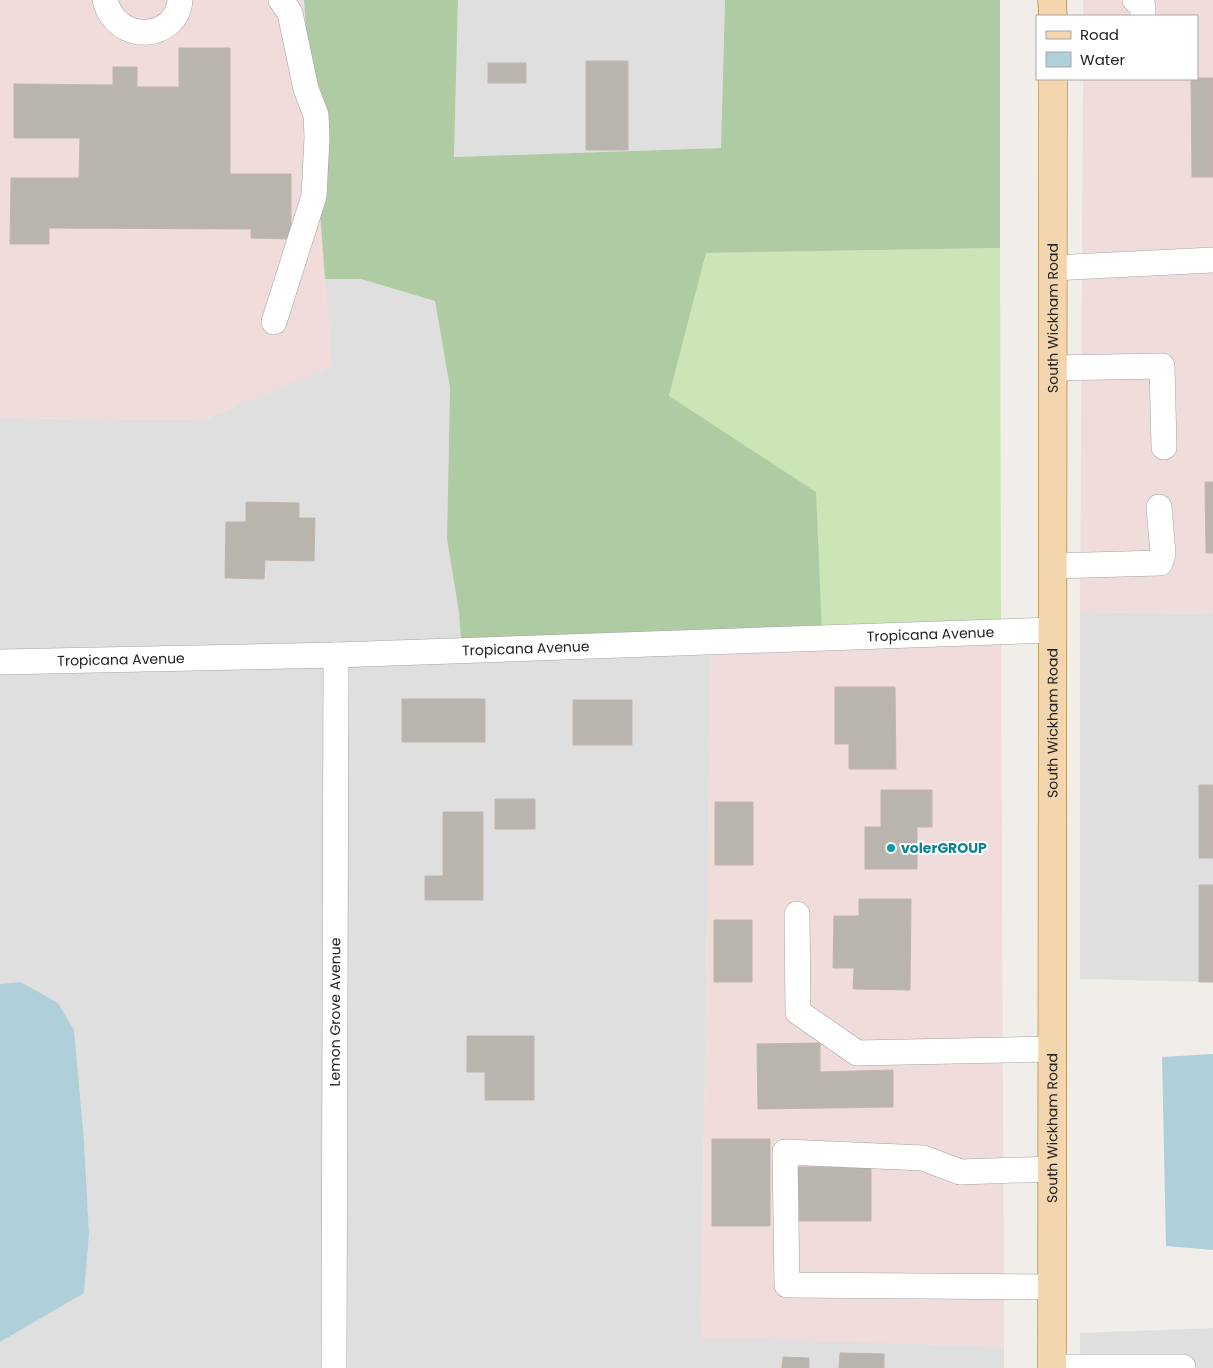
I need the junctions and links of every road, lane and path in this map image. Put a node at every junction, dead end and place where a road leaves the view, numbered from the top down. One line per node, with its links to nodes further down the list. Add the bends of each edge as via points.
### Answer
1 (105, 0): 2 (street, via 114,20 123,28 146,33 168,23 176,14)
2 (180, 0)
3 (281, 0): 11 (street, via 290,13 306,90 316,115 317,138 314,196)
4 (1052, 0): 6 (main road)
5 (1135, 0): 7 (street, via 1143,6)
6 (1052, 15)
7 (1143, 15)
8 (1053, 80): 10 (main road, South Wickham Road)
9 (1213, 260): 10 (street)
10 (1052, 268): 12 (main road, South Wickham Road)
11 (274, 322)
12 (1052, 368): 13 (street, via 1162,366); 15 (main road, South Wickham Road)
13 (1164, 447)
14 (1159, 507): 15 (street, via 1163,554 1160,562)
15 (1052, 566): 16 (main road, South Wickham Road)
16 (1052, 630): 17 (street, Tropicana Avenue); 20 (main road, South Wickham Road)
17 (336, 655): 18 (street, Tropicana Avenue); 24 (street, Lemon Grove Avenue)
18 (0, 662)
19 (797, 914): 20 (street, via 798,1012 857,1053)
20 (1052, 1049): 21 (main road, South Wickham Road)
21 (1052, 1169): 22 (main road, South Wickham Road); 22 (street, via 960,1172 923,1158 785,1152 787,1285)
22 (1052, 1287): 25 (main road, South Wickham Road)
23 (1183, 1367): 25 (street)
24 (334, 1368)
25 (1052, 1368)

